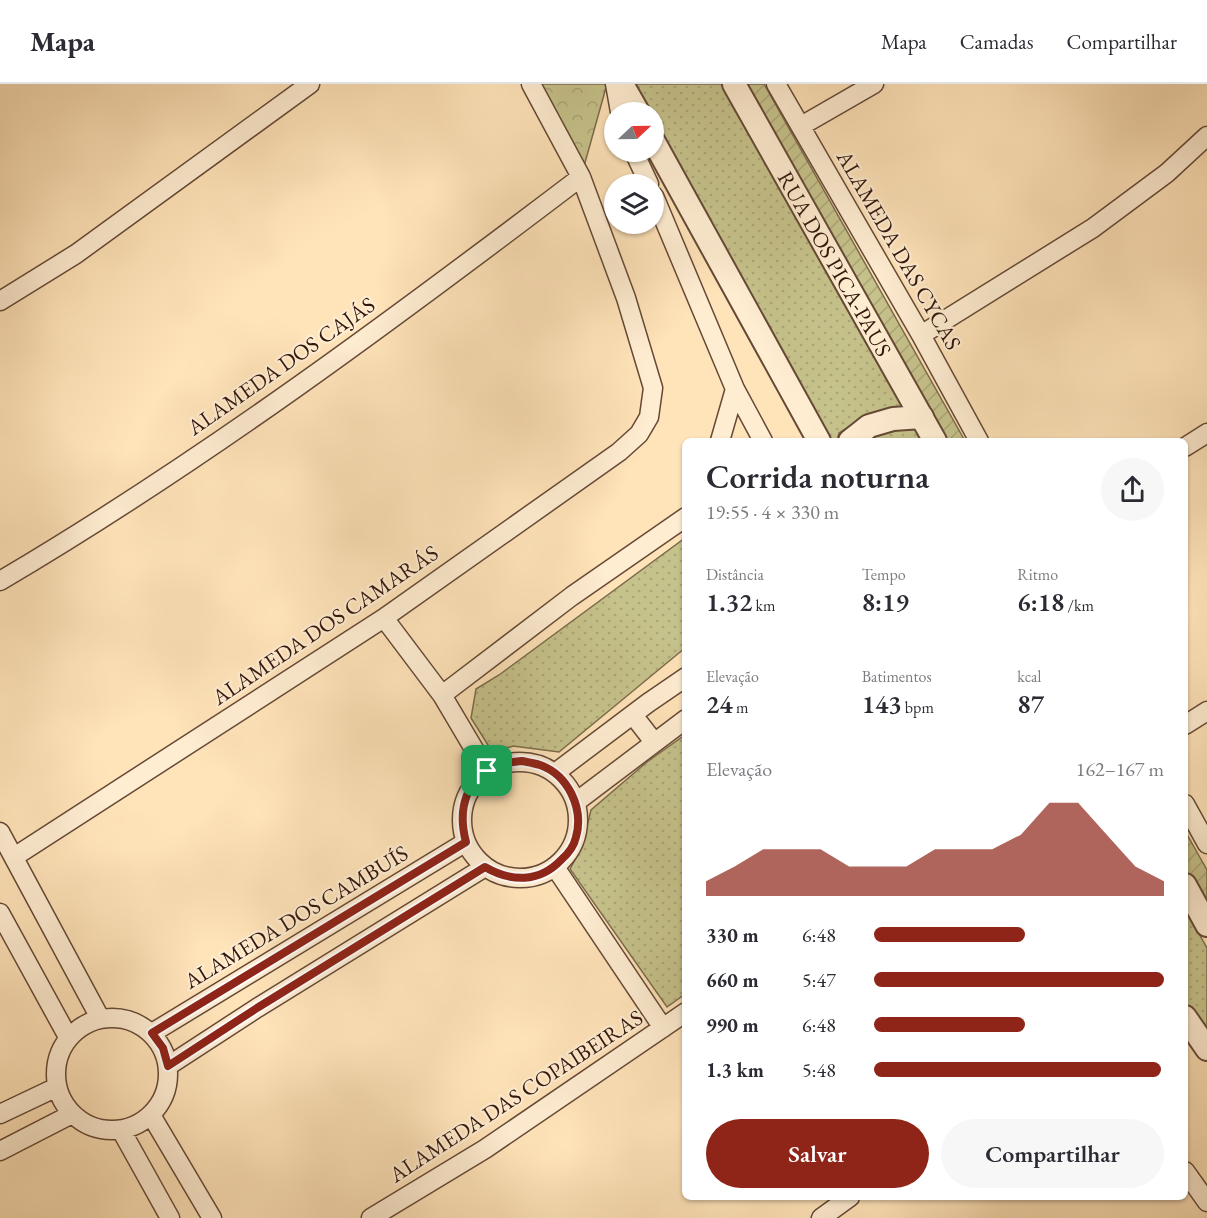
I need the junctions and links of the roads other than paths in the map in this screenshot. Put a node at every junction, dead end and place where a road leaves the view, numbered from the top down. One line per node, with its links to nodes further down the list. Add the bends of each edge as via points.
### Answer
1 (310, 84): 15 (street, via 76,254)
2 (531, 84): 13 (street)
3 (615, 84): 8 (street)
4 (622, 84): 9 (street)
5 (734, 84): 18 (street, RUA DOS PICA-PAUS)
6 (776, 84): 10 (street, ALAMEDA DAS CYCAS)
7 (874, 84): 10 (street)
8 (618, 102)
9 (632, 102)
10 (801, 126): 16 (street, ALAMEDA DAS CYCAS)
11 (1207, 136): 16 (street, via 1167,173 1093,228)
12 (664, 160): 22 (street)
13 (580, 177): 28 (street, ALAMEDA DOS CAJÁS, via 213,445); 29 (street, ALAMEDA DOS CAMARÁS, via 626,298 652,388 649,417 639,434 619,452)
14 (664, 220): 17 (street)
15 (0, 301)
16 (921, 335): 25 (street, ALAMEDA DAS CYCAS)
17 (735, 389): 20 (street); 21 (street)
18 (922, 417): 23 (street, via 869,426); 24 (street, RUA DOS PICA-PAUS)
19 (1207, 433): 26 (street)
20 (721, 438)
21 (761, 438)
22 (817, 438)
23 (854, 438)
24 (933, 438)
25 (977, 438)
26 (1188, 445)
27 (682, 520): 31 (street, via 572,596)
28 (0, 581)
29 (384, 618): 31 (street); 44 (street, ALAMEDA DOS CAMARÁS)
30 (682, 680): 33 (street)
31 (442, 695): 37 (street)
32 (1207, 711): 35 (street)
33 (633, 715): 36 (street); 38 (street)
34 (682, 721): 36 (street)
35 (1188, 723)
36 (654, 742): 39 (street)
37 (487, 771): 38 (street, via 504,763 522,761); 42 (street, via 475,782 462,810)
38 (555, 773): 39 (street)
39 (576, 802): 46 (street, via 576,838)
40 (1188, 809): 43 (street)
41 (0, 832): 44 (street)
42 (466, 842): 45 (street); 54 (street, ALAMEDA DOS CAMBUÍS)
43 (1207, 844)
44 (14, 856): 51 (street)
45 (485, 867): 46 (street, via 512,878 527,878); 57 (street)
46 (555, 867): 53 (street)
47 (1188, 890): 49 (street)
48 (0, 913): 55 (street)
49 (1207, 925)
50 (682, 1015): 53 (street, ALAMEDA DAS COPAIBEIRAS)
51 (100, 1018): 54 (street, via 128,1019); 55 (street, via 82,1025)
52 (1188, 1021): 56 (street)
53 (663, 1028): 69 (street, ALAMEDA DAS COPAIBEIRAS, via 485,1149)
54 (152, 1033): 57 (street, via 163,1048)
55 (68, 1037): 58 (street, via 57,1061)
56 (1207, 1049)
57 (168, 1066): 61 (street, via 168,1084)
58 (57, 1087): 59 (street); 60 (street)
59 (0, 1114)
60 (72, 1114): 62 (street, via 95,1128); 63 (street)
61 (151, 1115): 62 (street); 68 (street)
62 (121, 1130): 67 (street)
63 (0, 1151)
64 (1188, 1175): 66 (street)
65 (846, 1200): 70 (street)
66 (1207, 1202)
67 (170, 1218)
68 (212, 1218)
69 (371, 1218)
70 (821, 1218)

